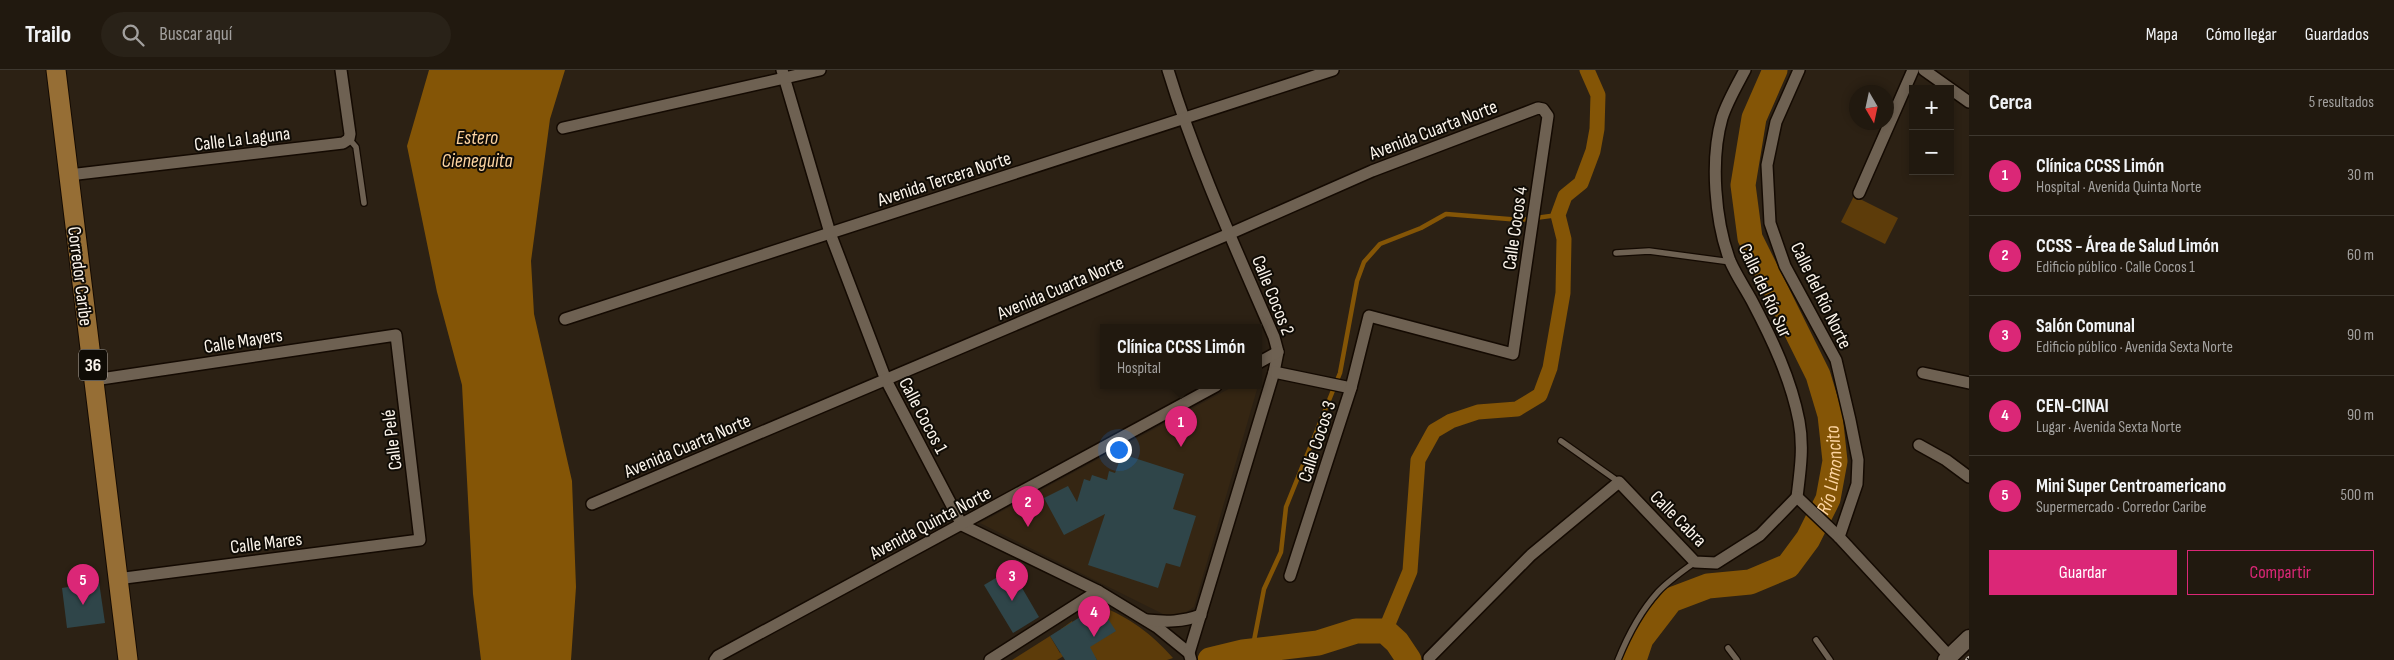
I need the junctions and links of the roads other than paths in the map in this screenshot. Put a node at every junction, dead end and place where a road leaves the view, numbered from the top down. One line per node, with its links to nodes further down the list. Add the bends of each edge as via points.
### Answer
1 (56, 70): 16 (main road, Corredor Caribe / 36)
2 (341, 70): 15 (street)
3 (820, 70): 10 (street)
4 (1168, 70): 13 (street, Calle Cocos 2)
5 (1333, 70): 13 (street, Avenida Tercera Norte)
6 (1745, 70): 22 (street, Calle del Río Sur, via 1722,118 1715,156 1722,235)
7 (1799, 70): 42 (street, Calle del Río Norte, via 1776,122 1767,165 1770,223 1784,266 1836,360 1850,420 1858,460 1857,484)
8 (1913, 70): 17 (street)
9 (1924, 70): 11 (street)
10 (783, 74): 14 (street); 19 (street, Calle Cocos 1)
11 (1969, 102)
12 (1543, 109): 20 (street, Avenida Cuarta Norte, via 1538,108 1372,171); 23 (street, Calle Cocos 4, via 1548,116 1513,354)
13 (1182, 118): 19 (street, Avenida Tercera Norte); 20 (street, Calle Cocos 2)
14 (563, 128)
15 (349, 140): 16 (street, Calle La Laguna, via 283,151); 18 (lane, via 356,147)
16 (69, 175): 30 (main road, Corredor Caribe / 36)
17 (1859, 194)
18 (364, 203)
19 (830, 233): 24 (street, Avenida Tercera Norte); 31 (street, Calle Cocos 1)
20 (1229, 234): 26 (street, Calle Cocos 2); 31 (street, Avenida Cuarta Norte)
21 (1616, 253): 22 (lane, via 1649,251)
22 (1731, 262): 39 (street, Calle del Río Sur, via 1771,339 1799,422 1802,454)
23 (1369, 316): 33 (street, Calle Cocos 3)
24 (565, 319)
25 (396, 335): 30 (street, Calle Mayers); 43 (street, Calle Pelé)
26 (1278, 352): 27 (street); 28 (street, Calle Cocos 2)
27 (1262, 361)
28 (1274, 372): 33 (street); 48 (street, Calle Cocos 2)
29 (1923, 372): 32 (street)
30 (94, 380): 46 (main road, Corredor Caribe / 36)
31 (886, 380): 40 (street, Avenida Cuarta Norte); 41 (street, Calle Cocos 1)
32 (1969, 383)
33 (1351, 388): 45 (street, Calle Cocos 3)
34 (1211, 389): 41 (street, Avenida Quinta Norte)
35 (1561, 441): 38 (lane)
36 (1919, 445): 37 (street)
37 (1969, 477)
38 (1619, 482): 44 (street, Calle Cabra); 54 (street, via 1530,555)
39 (1797, 497): 42 (street); 44 (street, Calle Cabra, via 1760,535 1716,563)
40 (592, 504)
41 (962, 525): 47 (street); 57 (street, Avenida Quinta Norte)
42 (1839, 537): 55 (street)
43 (420, 540): 46 (street, Calle Mares)
44 (1695, 562): 59 (lane, via 1659,591 1643,610)
45 (1290, 576)
46 (117, 579): 56 (main road, Corredor Caribe / 36)
47 (1098, 591): 49 (street); 58 (street)
48 (1201, 615): 49 (street, via 1171,622); 53 (street, Calle Cocos 2)
49 (1146, 620): 53 (street)
50 (1969, 638): 55 (street)
51 (1816, 640): 61 (lane)
52 (1728, 648): 60 (lane)
53 (1190, 657)
54 (1429, 658)
55 (1948, 658)
56 (128, 660)
57 (714, 660)
58 (990, 660)
59 (1618, 660)
60 (1737, 660)
61 (1830, 660)

